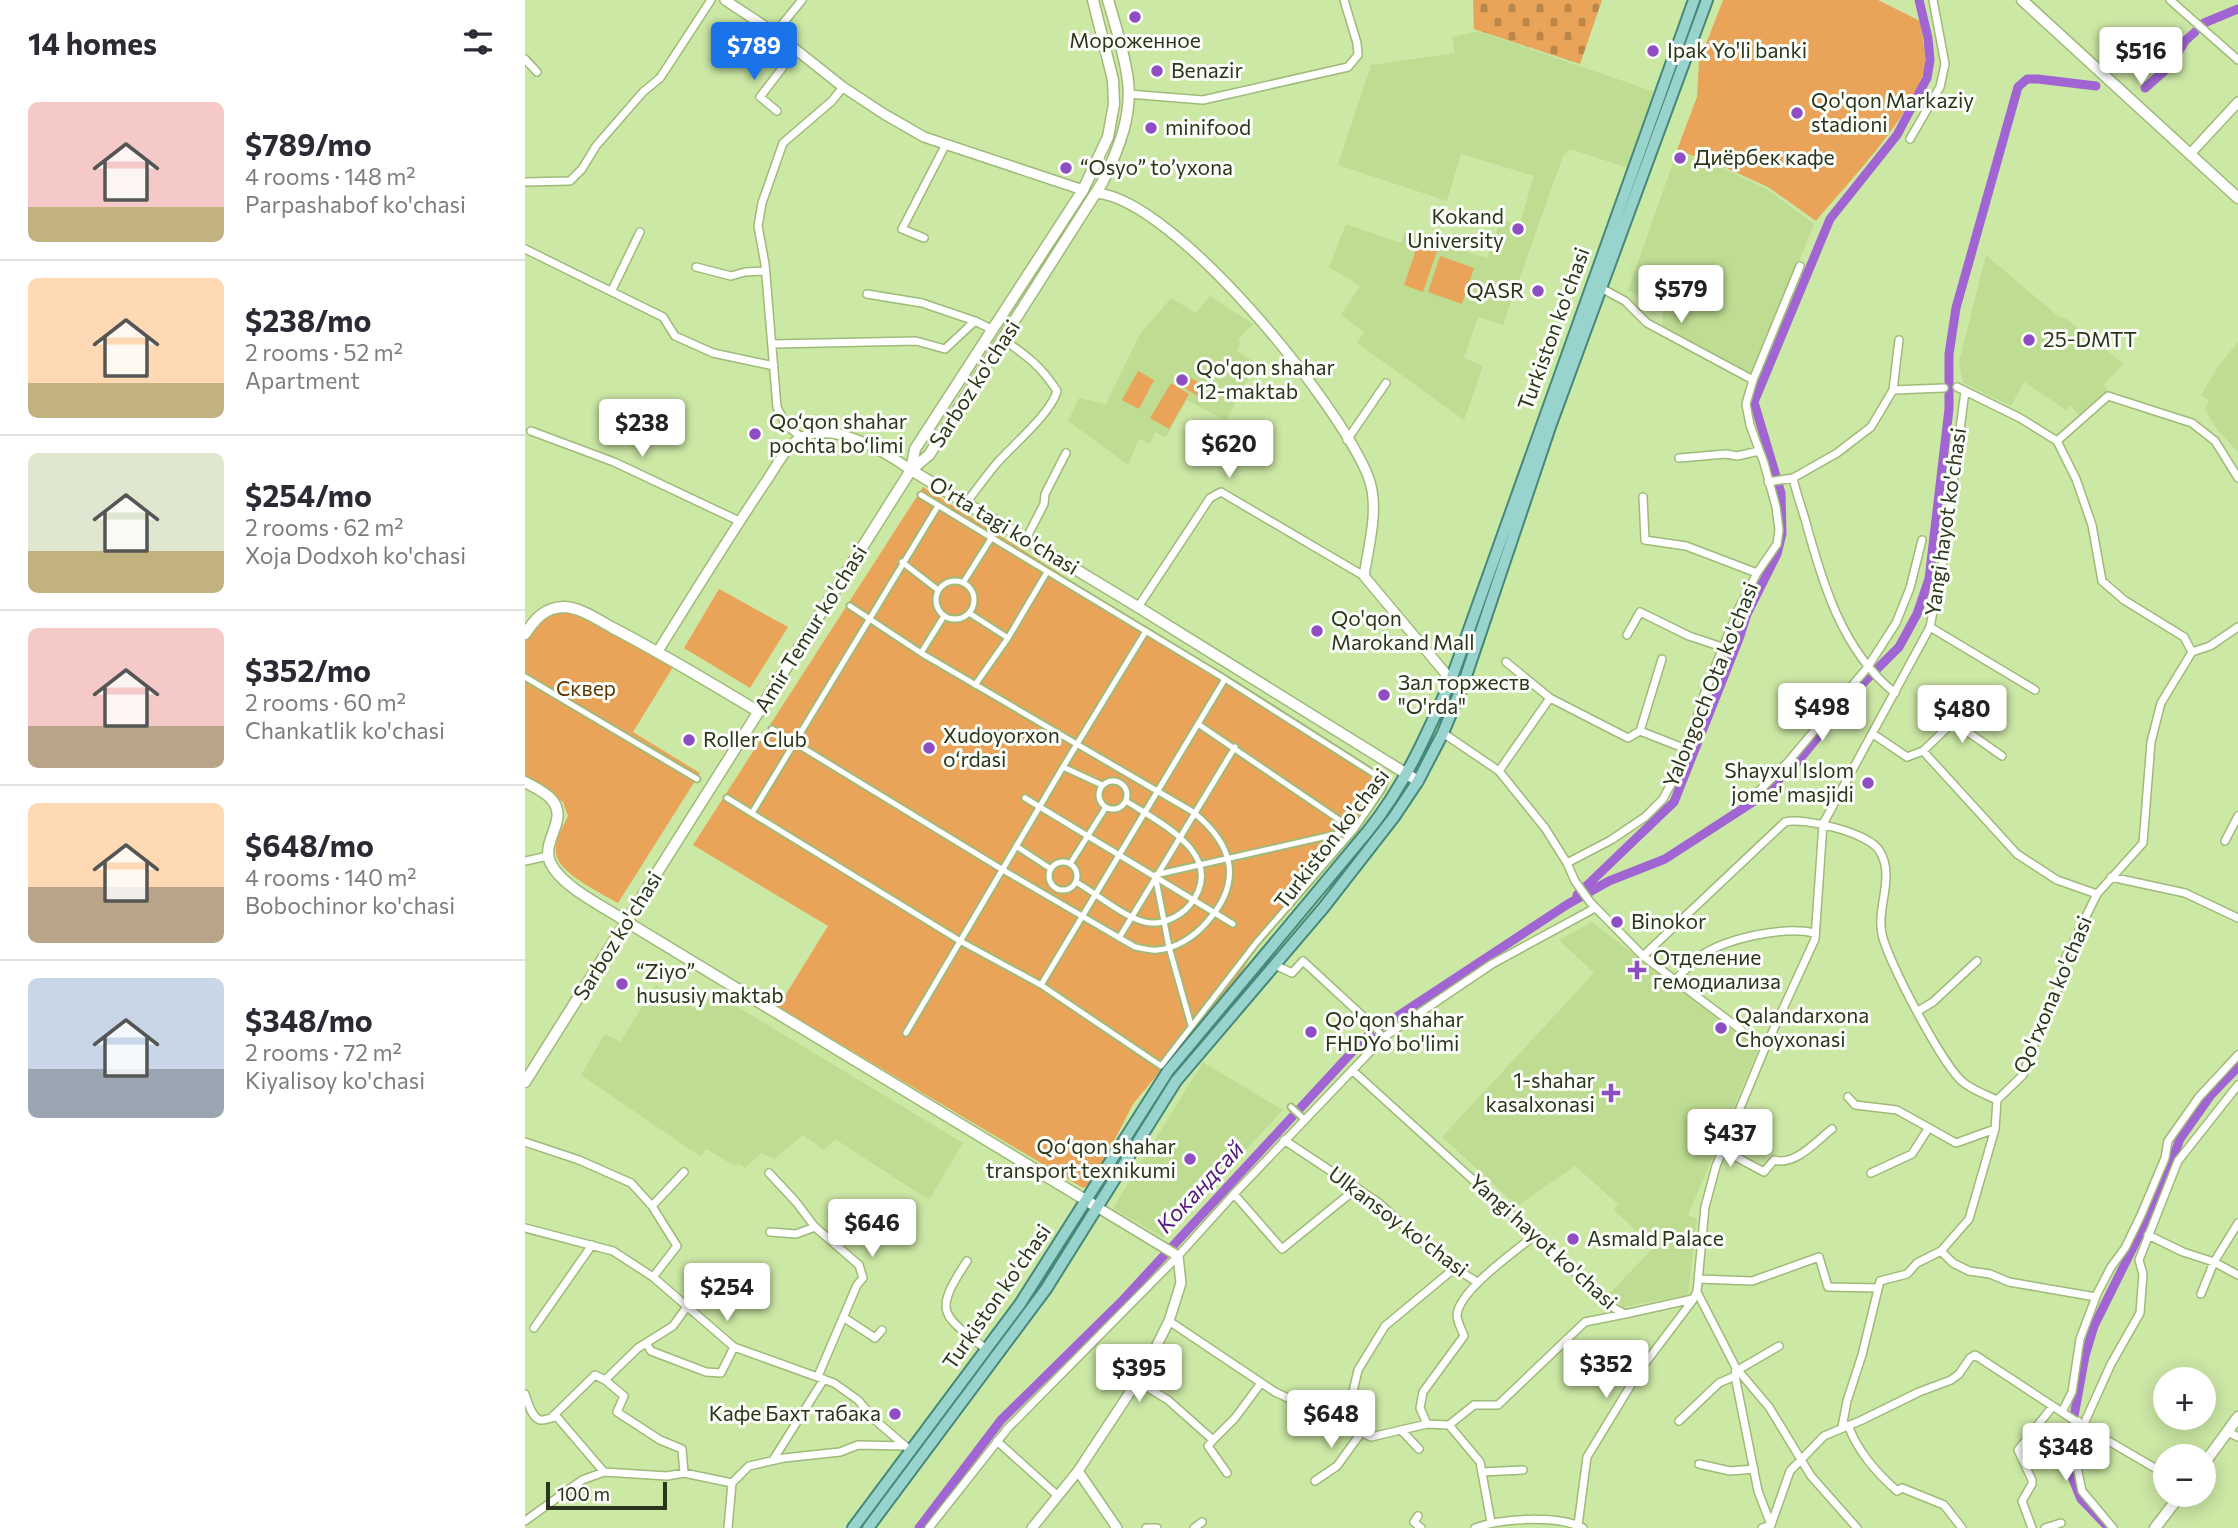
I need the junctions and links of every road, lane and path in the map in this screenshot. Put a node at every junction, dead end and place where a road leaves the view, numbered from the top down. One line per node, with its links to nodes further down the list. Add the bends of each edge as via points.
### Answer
1 (711, 0): 24 (street, via 660,78 596,146 582,169 569,181)
2 (725, 0): 12 (street)
3 (802, 0): 12 (street)
4 (1093, 0): 25 (main road, Sarboz ko'chasi, via 1113,80 1114,104 1108,137)
5 (1108, 0): 18 (main road, Sarboz ko'chasi, via 1128,75)
6 (1344, 0): 18 (street, via 1358,55 1348,68 1203,100)
7 (1694, 0): 92 (main road, Turkiston ko'chasi)
8 (1707, 0): 34 (main road, Turkiston ko'chasi)
9 (1933, 0): 21 (street, via 1945,64 1940,87)
10 (2022, 0): 23 (main road)
11 (2170, 0): 15 (street)
12 (775, 33): 13 (street)
13 (796, 50): 17 (street); 20 (street, via 760,97)
14 (525, 59): 16 (street)
15 (2238, 60)
16 (537, 72)
17 (843, 87): 22 (street, via 924,137); 33 (street, via 783,143 758,226)
18 (1128, 94): 26 (main road, Sarboz ko'chasi, via 1122,139)
19 (2238, 102): 23 (street)
20 (777, 111)
21 (1910, 139)
22 (946, 144): 25 (street); 29 (street, via 902,229)
23 (2190, 154): 27 (main road)
24 (525, 182)
25 (1083, 190): 38 (main road, Sarboz ko'chasi)
26 (1097, 192): 39 (main road, Sarboz ko'chasi); 49 (street, via 1120,197 1170,230 1229,287 1293,358)
27 (2238, 198)
28 (641, 232): 35 (street)
29 (924, 238)
30 (525, 249): 35 (street)
31 (1800, 266): 43 (street, Yalongoch Ota ko'chasi)
32 (696, 267): 33 (street, via 731,276)
33 (766, 271): 41 (street)
34 (1601, 288): 43 (street, via 1625,301 1647,323); 101 (main road, Turkiston ko'chasi)
35 (612, 290): 42 (street, via 663,317 675,336 713,353)
36 (867, 294): 37 (street, via 922,303)
37 (975, 321): 38 (street); 41 (street, via 946,349 916,341)
38 (991, 329): 54 (main road, Sarboz ko'chasi, via 915,449)
39 (1004, 340): 54 (main road, Sarboz ko'chasi, via 929,455); 60 (street, via 1032,359 1057,391)
40 (1899, 340): 46 (street)
41 (772, 344): 42 (street)
42 (774, 366): 48 (street, via 777,407 786,425)
43 (1753, 380): 51 (street, Yalongoch Ota ko'chasi, via 1746,404)
44 (1386, 383): 49 (street)
45 (1944, 388): 46 (street)
46 (1893, 390): 56 (street, via 1871,427 1837,453)
47 (531, 431): 62 (street, via 614,462)
48 (801, 437): 54 (street, O'rta tagi ko'chasi, via 818,432 838,434 885,452); 62 (street, via 787,450)
49 (1347, 440): 69 (street, via 1369,477 1374,507)
50 (2057, 442): 55 (street, via 2108,396 2192,423 2215,442); 77 (street, Yangi hayot ko'chasi, via 1961,389 1943,560); 85 (street, via 2092,525 2102,581 2184,637)
51 (1759, 451): 53 (street); 57 (street, Yalongoch Ota ko'chasi)
52 (1066, 453): 64 (street)
53 (1679, 458)
54 (911, 470): 60 (main road, O'rta tagi ko'chasi); 97 (main road, Amir Temur ko'chasi)
55 (2238, 478)
56 (1790, 479): 57 (street); 89 (street, via 1831,599)
57 (1770, 482): 68 (street, Yalongoch Ota ko'chasi, via 1779,530 1777,544)
58 (921, 495): 61 (street)
59 (1643, 497): 68 (street, via 1645,540 1686,546)
60 (966, 503): 64 (main road, O'rta tagi ko'chasi)
61 (938, 506): 63 (street); 66 (street)
62 (739, 521): 84 (street)
63 (992, 537): 67 (street); 70 (street)
64 (1026, 539): 73 (main road, O'rta tagi ko'chasi)
65 (1922, 540): 89 (street, via 1896,623)
66 (902, 562): 71 (street); 76 (street)
67 (1047, 572): 79 (street); 82 (street)
68 (1757, 573): 83 (street, Yalongoch Ota ko'chasi)
69 (1364, 576): 73 (street, via 1221,492 1210,498); 92 (street)
70 (963, 583): 71 (street, via 948,582); 74 (street, via 974,595)
71 (938, 590): 75 (street, via 935,602)
72 (850, 606): 76 (street)
73 (1138, 607): 111 (main road, O'rta tagi ko'chasi)
74 (969, 613): 75 (street, via 958,620); 82 (street)
75 (944, 616): 86 (street)
76 (870, 618): 86 (street); 103 (street)
77 (1930, 627): 94 (street); 95 (street, Yangi hayot ko'chasi)
78 (2238, 627): 85 (street)
79 (1146, 631): 91 (street); 104 (street)
80 (525, 634): 84 (main road, via 536,617 566,607)
81 (1627, 635): 83 (street, via 1640,612)
82 (1008, 638): 93 (street)
83 (1725, 649): 106 (street, Yalongoch Ota ko'chasi)
84 (658, 651): 97 (main road)
85 (2193, 652): 144 (street, Qo'rxona ko'chasi, via 2161,703 2151,742 2143,843)
86 (921, 653): 93 (street)
87 (1662, 659): 100 (street)
88 (1506, 662): 96 (street)
89 (1867, 668): 95 (street); 118 (street)
90 (525, 677): 112 (street)
91 (1225, 679): 98 (street); 129 (street, via 1382,779 1382,789)
92 (1451, 680): 111 (main road, Turkiston ko'chasi)
93 (975, 685): 104 (street)
94 (2035, 690)
95 (1895, 693): 102 (street, Yangi hayot ko'chasi)
96 (1550, 698): 100 (street, via 1628,738); 110 (street)
97 (759, 712): 116 (main road, Amir Temur ko'chasi)
98 (1198, 724): 105 (street); 117 (street)
99 (772, 729): 103 (street)
100 (1640, 731): 106 (street)
101 (1443, 733): 110 (street); 113 (main road, Turkiston ko'chasi)
102 (1873, 734): 107 (street, via 1907,757); 128 (street, Yangi hayot ko'chasi)
103 (796, 743): 125 (street); 142 (street)
104 (1076, 744): 109 (street); 117 (street)
105 (1235, 747): 124 (street); 129 (street)
106 (1686, 749): 138 (street, Yalongoch Ota ko'chasi, via 1663,799 1645,817)
107 (1923, 751): 108 (street, via 1955,723); 147 (street, via 2017,854 2057,880)
108 (2003, 756)
109 (1063, 767): 115 (street); 122 (street)
110 (1499, 771): 138 (street)
111 (1407, 774): 113 (main road, O'rta tagi ko'chasi); 191 (main road, Turkiston ko'chasi, via 1374,824 1168,1071)
112 (697, 779)
113 (1418, 781): 163 (main road, Turkiston ko'chasi, via 1376,841)
114 (525, 782): 135 (main road, via 551,798 557,808)
115 (1102, 785): 121 (street, via 1110,780 1120,782 1126,789); 123 (street, via 1098,794)
116 (711, 789): 155 (main road, Sarboz ko'chasi)
117 (1156, 792): 124 (street); 126 (street)
118 (1753, 797)
119 (727, 798): 125 (street)
120 (1025, 798): 122 (street)
121 (1126, 801): 123 (street, via 1119,808); 126 (street)
122 (1039, 806): 131 (street); 133 (street)
123 (1105, 807): 131 (street)
124 (1193, 812): 130 (street); 136 (street, via 1209,824)
125 (752, 813): 159 (street)
126 (1144, 813): 130 (street); 134 (street)
127 (2238, 816): 132 (street)
128 (1823, 824): 157 (street, Yangi hayot ko'chasi); 161 (street, via 1791,821 1775,829); 166 (street, via 1870,840 1879,849 1886,875 1881,932)
129 (1354, 830): 136 (street); 168 (street)
130 (1179, 835): 140 (street); 143 (street)
131 (1087, 836): 134 (street); 139 (street)
132 (2225, 841)
133 (1016, 846): 141 (street); 142 (street)
134 (1121, 854): 143 (street); 146 (street)
135 (548, 856): 137 (street); 155 (main road, via 571,886)
136 (1228, 857): 140 (street); 150 (street, via 1226,898)
137 (525, 860)
138 (1567, 863): 149 (street)
139 (1070, 864): 141 (street, via 1061,862); 145 (street, via 1076,870)
140 (1199, 864): 143 (street); 148 (street, via 1201,880)
141 (1051, 869): 145 (street, via 1050,881 1056,889 1069,890)
142 (1003, 870): 151 (street); 159 (street)
143 (1155, 875): 148 (street); 152 (street); 154 (street)
144 (2111, 877): 147 (street, Qo'rxona ko'chasi); 153 (street, via 2185,893)
145 (1076, 882): 146 (street)
146 (1096, 894): 151 (street); 152 (street)
147 (2097, 894): 177 (street, Qo'rxona ko'chasi, via 2064,959 2054,1002 2024,1075)
148 (1193, 900): 150 (street); 154 (street)
149 (1593, 905): 161 (street); 170 (street, via 1492,964)
150 (1216, 912): 156 (street); 160 (street, via 1194,936)
151 (1082, 915): 158 (street); 165 (street)
152 (1131, 916): 154 (street, via 1152,923); 158 (street)
153 (2238, 918)
154 (1165, 920): 160 (street)
155 (627, 922): 174 (main road, Sarboz ko'chasi); 191 (main road)
156 (1233, 924)
157 (1815, 933): 164 (street, via 1781,932 1724,946 1700,957); 171 (street, Yangi hayot ko'chasi)
158 (1119, 938): 160 (street, via 1135,947)
159 (960, 941): 165 (street); 169 (street)
160 (1169, 947): 168 (street)
161 (1643, 956): 164 (street)
162 (1977, 961): 166 (street)
163 (1275, 965): 167 (street, via 1291,973 1303,961); 193 (main road, Turkiston ko'chasi, via 1176,1081)
164 (1675, 980): 171 (street)
165 (1041, 985): 168 (street, via 1161,1066)
166 (1918, 1011): 177 (street, via 1948,1067 1964,1083)
167 (1369, 1022): 170 (street)
168 (1191, 1026)
169 (906, 1032)
170 (1384, 1037): 173 (street)
171 (1765, 1048): 185 (street, Yangi hayot ko'chasi)
172 (2238, 1055): 215 (street, via 2199,1097 2168,1141 2141,1215)
173 (1352, 1070): 179 (street); 199 (street, Yangi hayot ko'chasi)
174 (525, 1082)
175 (2238, 1085): 200 (street, via 2178,1161)
176 (1848, 1097): 181 (street, via 1855,1105 1897,1110)
177 (1997, 1100): 182 (street)
178 (1291, 1107): 179 (street)
179 (1305, 1121): 183 (street)
180 (1832, 1129): 185 (street, via 1796,1158 1775,1160 1764,1172)
181 (1928, 1129): 182 (street, via 1956,1143); 188 (street, via 1912,1154)
182 (1995, 1129): 203 (street, via 1969,1219)
183 (1284, 1140): 189 (street, Ulkansoy ko'chasi); 190 (street)
184 (525, 1142): 192 (street, via 631,1183)
185 (1723, 1150): 210 (street, Yangi hayot ko'chasi, via 1705,1207)
186 (684, 1172): 192 (street)
187 (769, 1173): 196 (street)
188 (1871, 1173)
189 (1357, 1188): 190 (street, via 1282,1249); 207 (street, Ulkansoy ko'chasi, via 1439,1258)
190 (1234, 1194): 204 (street)
191 (1086, 1200): 193 (main road); 225 (main road, Turkiston ko'chasi)
192 (652, 1206): 209 (street, via 677,1246)
193 (1097, 1207): 204 (street); 275 (main road, Turkiston ko'chasi, via 1046,1289)
194 (866, 1213): 202 (street)
195 (2238, 1223): 206 (street)
196 (815, 1227): 198 (street, via 796,1234); 202 (street)
197 (525, 1228): 201 (street)
198 (770, 1231)
199 (1535, 1235): 211 (street); 217 (street, Yangi hayot ko'chasi)
200 (2148, 1235): 206 (street); 237 (street, via 2139,1260 2143,1274 2140,1313)
201 (592, 1245): 209 (street, via 613,1251); 220 (street)
202 (838, 1247): 218 (street, via 859,1265 863,1278)
203 (1941, 1251): 212 (street, via 1917,1263 1907,1274 1880,1281); 215 (street, via 1969,1271)
204 (1178, 1256): 219 (street, via 1181,1283); 246 (street)
205 (967, 1261): 225 (street, via 950,1287 944,1303 946,1314)
206 (2214, 1262): 208 (street); 213 (street)
207 (1456, 1267): 211 (street, Ulkansoy ko'chasi); 240 (street, via 1385,1326 1358,1370)
208 (2238, 1275)
209 (653, 1277): 216 (street)
210 (1698, 1279): 212 (street, via 1752,1281 1819,1257 1828,1287); 214 (street, Yangi hayot ko'chasi)
211 (1477, 1282): 238 (street, via 1459,1308 1457,1317 1464,1336 1423,1392 1420,1408)
212 (1878, 1287): 241 (street, via 1847,1401)
213 (2201, 1294)
214 (1695, 1295): 217 (street, Yangi hayot ko'chasi); 226 (street); 272 (street, via 1640,1370 1587,1457)
215 (2097, 1295): 233 (street, via 2080,1339)
216 (686, 1308): 222 (street, via 673,1326); 224 (street)
217 (1625, 1314): 239 (street, via 1585,1322 1498,1405 1474,1405)
218 (843, 1317): 221 (street, via 875,1338); 227 (street)
219 (1169, 1321): 229 (street); 230 (street)
220 (534, 1328)
221 (882, 1330)
222 (646, 1343): 224 (street, via 652,1351 713,1373 721,1373); 228 (street)
223 (1779, 1346): 226 (street)
224 (734, 1347): 227 (street)
225 (986, 1349): 247 (main road, Turkiston ko'chasi)
226 (1736, 1371): 236 (street); 250 (street, via 1769,1407); 254 (street)
227 (821, 1377): 247 (street, via 858,1400); 251 (street)
228 (605, 1380): 234 (street, via 594,1375); 260 (street, via 624,1396 617,1412 682,1449)
229 (1137, 1381): 245 (street, via 1168,1400); 255 (street)
230 (1261, 1382): 240 (street); 245 (street)
231 (525, 1394): 234 (street, via 538,1419)
232 (2053, 1406): 233 (street); 241 (street, via 1975,1355 1951,1380); 287 (street, via 2018,1450 2032,1480 2022,1502)
233 (2065, 1413): 237 (street)
234 (554, 1416): 257 (street)
235 (2238, 1417): 244 (main road)
236 (1679, 1421)
237 (2081, 1423): 253 (street); 289 (street, via 2077,1467 2083,1491)
238 (1427, 1424): 239 (street); 242 (street)
239 (1449, 1425): 258 (street, via 1480,1462)
240 (1345, 1426): 243 (street)
241 (1845, 1426): 250 (street, via 1824,1436); 286 (street, via 1874,1470 1897,1491 1902,1488 1944,1505)
242 (1401, 1430): 243 (street, via 1371,1437); 248 (street)
243 (1361, 1433): 261 (street, via 1337,1466)
244 (2233, 1435): 249 (main road)
245 (1213, 1440): 259 (street, via 1208,1446)
246 (997, 1441): 263 (street); 276 (street)
247 (908, 1449): 251 (street, via 858,1445 840,1452); 274 (main road, Turkiston ko'chasi)
248 (1419, 1449)
249 (2216, 1452)
250 (1801, 1459): 271 (street, via 1790,1471); 285 (street)
251 (773, 1460): 262 (street, via 749,1466)
252 (1699, 1464): 254 (street, via 1730,1471)
253 (2153, 1467)
254 (1753, 1469): 271 (street)
255 (1079, 1471): 263 (street); 278 (street)
256 (1523, 1471): 258 (street)
257 (604, 1472): 260 (street); 266 (street, via 582,1480)
258 (1482, 1472): 268 (street)
259 (1227, 1473)
260 (684, 1474): 262 (street)
261 (1315, 1481)
262 (731, 1483): 273 (street)
263 (1058, 1496): 277 (street)
264 (2171, 1507): 290 (main road)
265 (1418, 1516): 282 (street, via 1413,1522)
266 (525, 1521)
267 (1202, 1522): 281 (street)
268 (1491, 1522): 270 (street); 283 (street)
269 (2061, 1523): 288 (street)
270 (1562, 1524): 272 (street)
271 (1771, 1526): 284 (street)
272 (1581, 1527)
273 (728, 1528)
274 (853, 1528)
275 (868, 1528)
276 (929, 1528)
277 (1032, 1528)
278 (1117, 1528)
279 (1146, 1528): 280 (street)
280 (1157, 1528)
281 (1194, 1528)
282 (1421, 1528)
283 (1475, 1528)
284 (1762, 1528)
285 (1857, 1528)
286 (1962, 1528)
287 (2032, 1528)
288 (2045, 1528)
289 (2113, 1528)
290 (2155, 1528)

